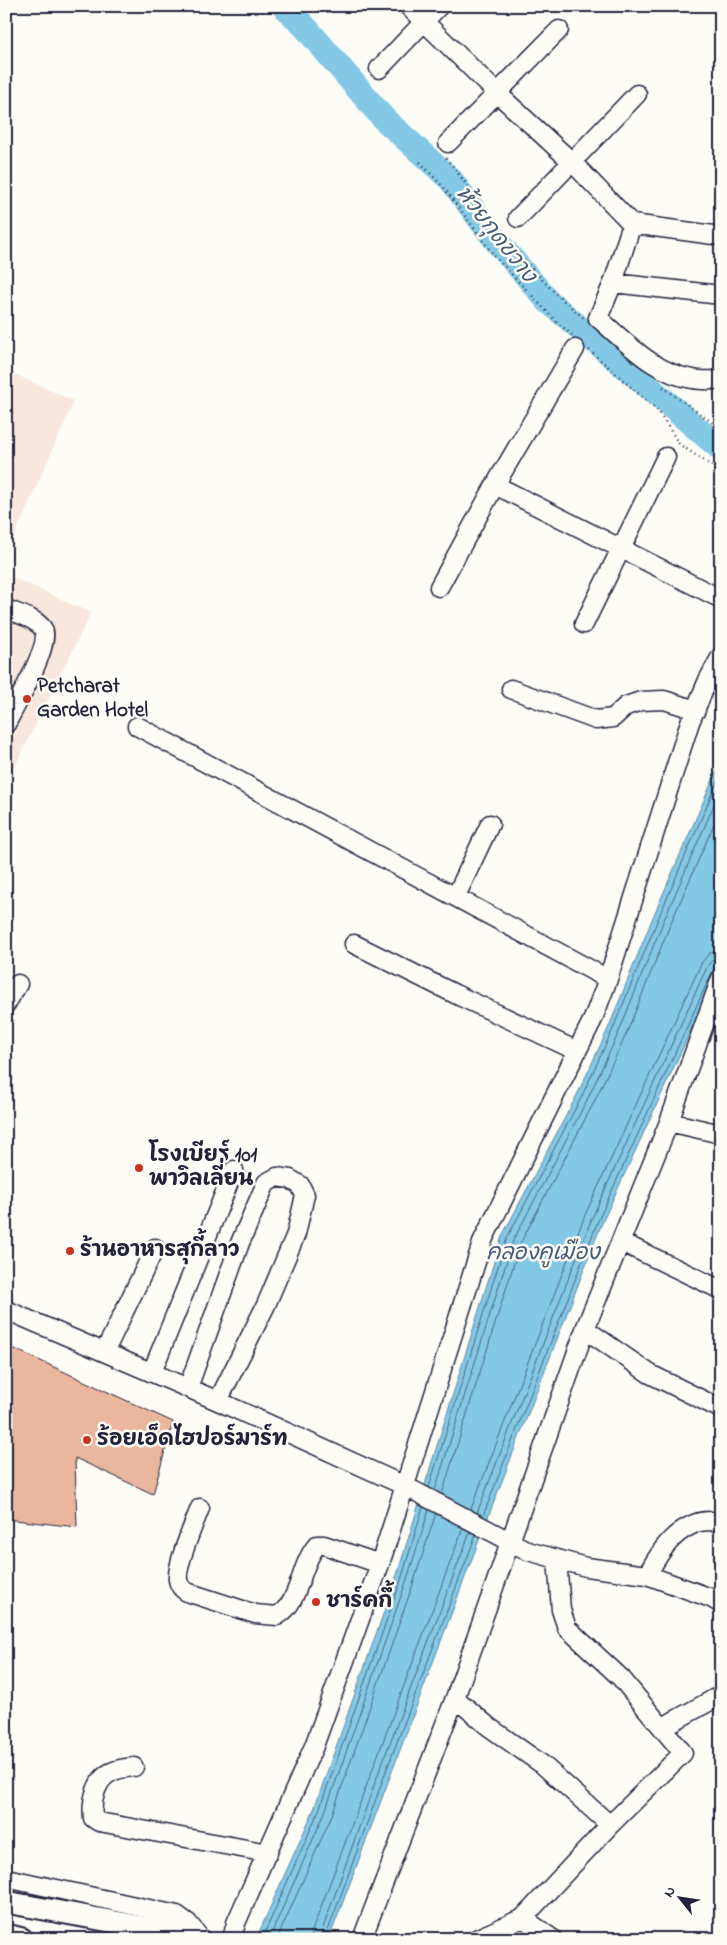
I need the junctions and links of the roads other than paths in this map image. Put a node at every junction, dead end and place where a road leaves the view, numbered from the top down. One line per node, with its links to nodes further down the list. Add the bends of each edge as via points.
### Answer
1 (408, 6): 3 (street)
2 (439, 6): 3 (street)
3 (424, 22): 5 (street); 6 (street)
4 (559, 30): 6 (street)
5 (379, 69)
6 (497, 93): 8 (street); 9 (street)
7 (637, 94): 9 (street)
8 (446, 149)
9 (573, 163): 10 (street); 11 (street)
10 (518, 218)
11 (632, 224): 12 (street); 13 (street)
12 (721, 236)
13 (613, 283): 14 (street); 16 (street, via 598,318 660,369 692,379)
14 (721, 294)
15 (578, 344): 18 (street)
16 (721, 380)
17 (666, 457): 19 (street)
18 (495, 485): 19 (street); 20 (street)
19 (620, 548): 21 (street); 23 (street)
20 (440, 587)
21 (721, 599)
22 (6, 609): 27 (street, via 36,622 44,631 45,642)
23 (584, 624)
24 (721, 656): 26 (street)
25 (511, 689): 26 (street, via 596,720 613,718 626,706 641,701 664,700)
26 (696, 710): 32 (street)
27 (6, 724)
28 (137, 726): 30 (street)
29 (490, 824): 30 (street)
30 (456, 896): 32 (street)
31 (354, 944): 36 (street)
32 (608, 979): 36 (street)
33 (720, 981): 37 (street)
34 (18, 984): 35 (street)
35 (6, 1004)
36 (577, 1051): 50 (street, via 483,1240)
37 (670, 1122): 38 (street); 40 (street)
38 (721, 1134)
39 (234, 1170): 46 (street)
40 (621, 1242): 42 (street); 44 (street)
41 (155, 1248): 45 (street)
42 (721, 1290)
43 (6, 1310): 45 (street)
44 (585, 1330): 49 (street, via 650,1374); 53 (street)
45 (105, 1351): 46 (street)
46 (152, 1372): 47 (street)
47 (188, 1388): 48 (street); 48 (street, via 240,1243 266,1183 277,1177 290,1179 300,1185 305,1195 296,1234 266,1305)
48 (218, 1400): 50 (street)
49 (721, 1409)
50 (410, 1489): 53 (street); 55 (street)
51 (200, 1508): 55 (street, via 179,1568 181,1588 255,1614 277,1616 289,1607 310,1553 317,1545)
52 (721, 1521): 56 (street, via 695,1523 672,1538)
53 (510, 1542): 54 (street); 59 (street)
54 (557, 1559): 56 (street); 60 (street, via 561,1610 568,1628 621,1678)
55 (380, 1564): 63 (street, via 314,1746)
56 (647, 1576): 57 (street)
57 (721, 1604)
58 (721, 1695): 60 (street)
59 (455, 1698): 62 (street, via 543,1765); 73 (street)
60 (663, 1727): 62 (street, via 684,1753)
61 (134, 1767): 63 (street, via 113,1771 96,1789 93,1818 99,1822)
62 (610, 1824): 66 (street)
63 (268, 1853): 67 (street)
64 (6, 1878): 71 (street, via 177,1915)
65 (6, 1902): 70 (main road, via 174,1933)
66 (523, 1918): 74 (street); 75 (street)
67 (234, 1931): 72 (street)
68 (6, 1935): 69 (main road)
69 (22, 1939)
70 (186, 1939)
71 (201, 1939)
72 (218, 1939)
73 (362, 1939)
74 (476, 1939)
75 (552, 1939)

